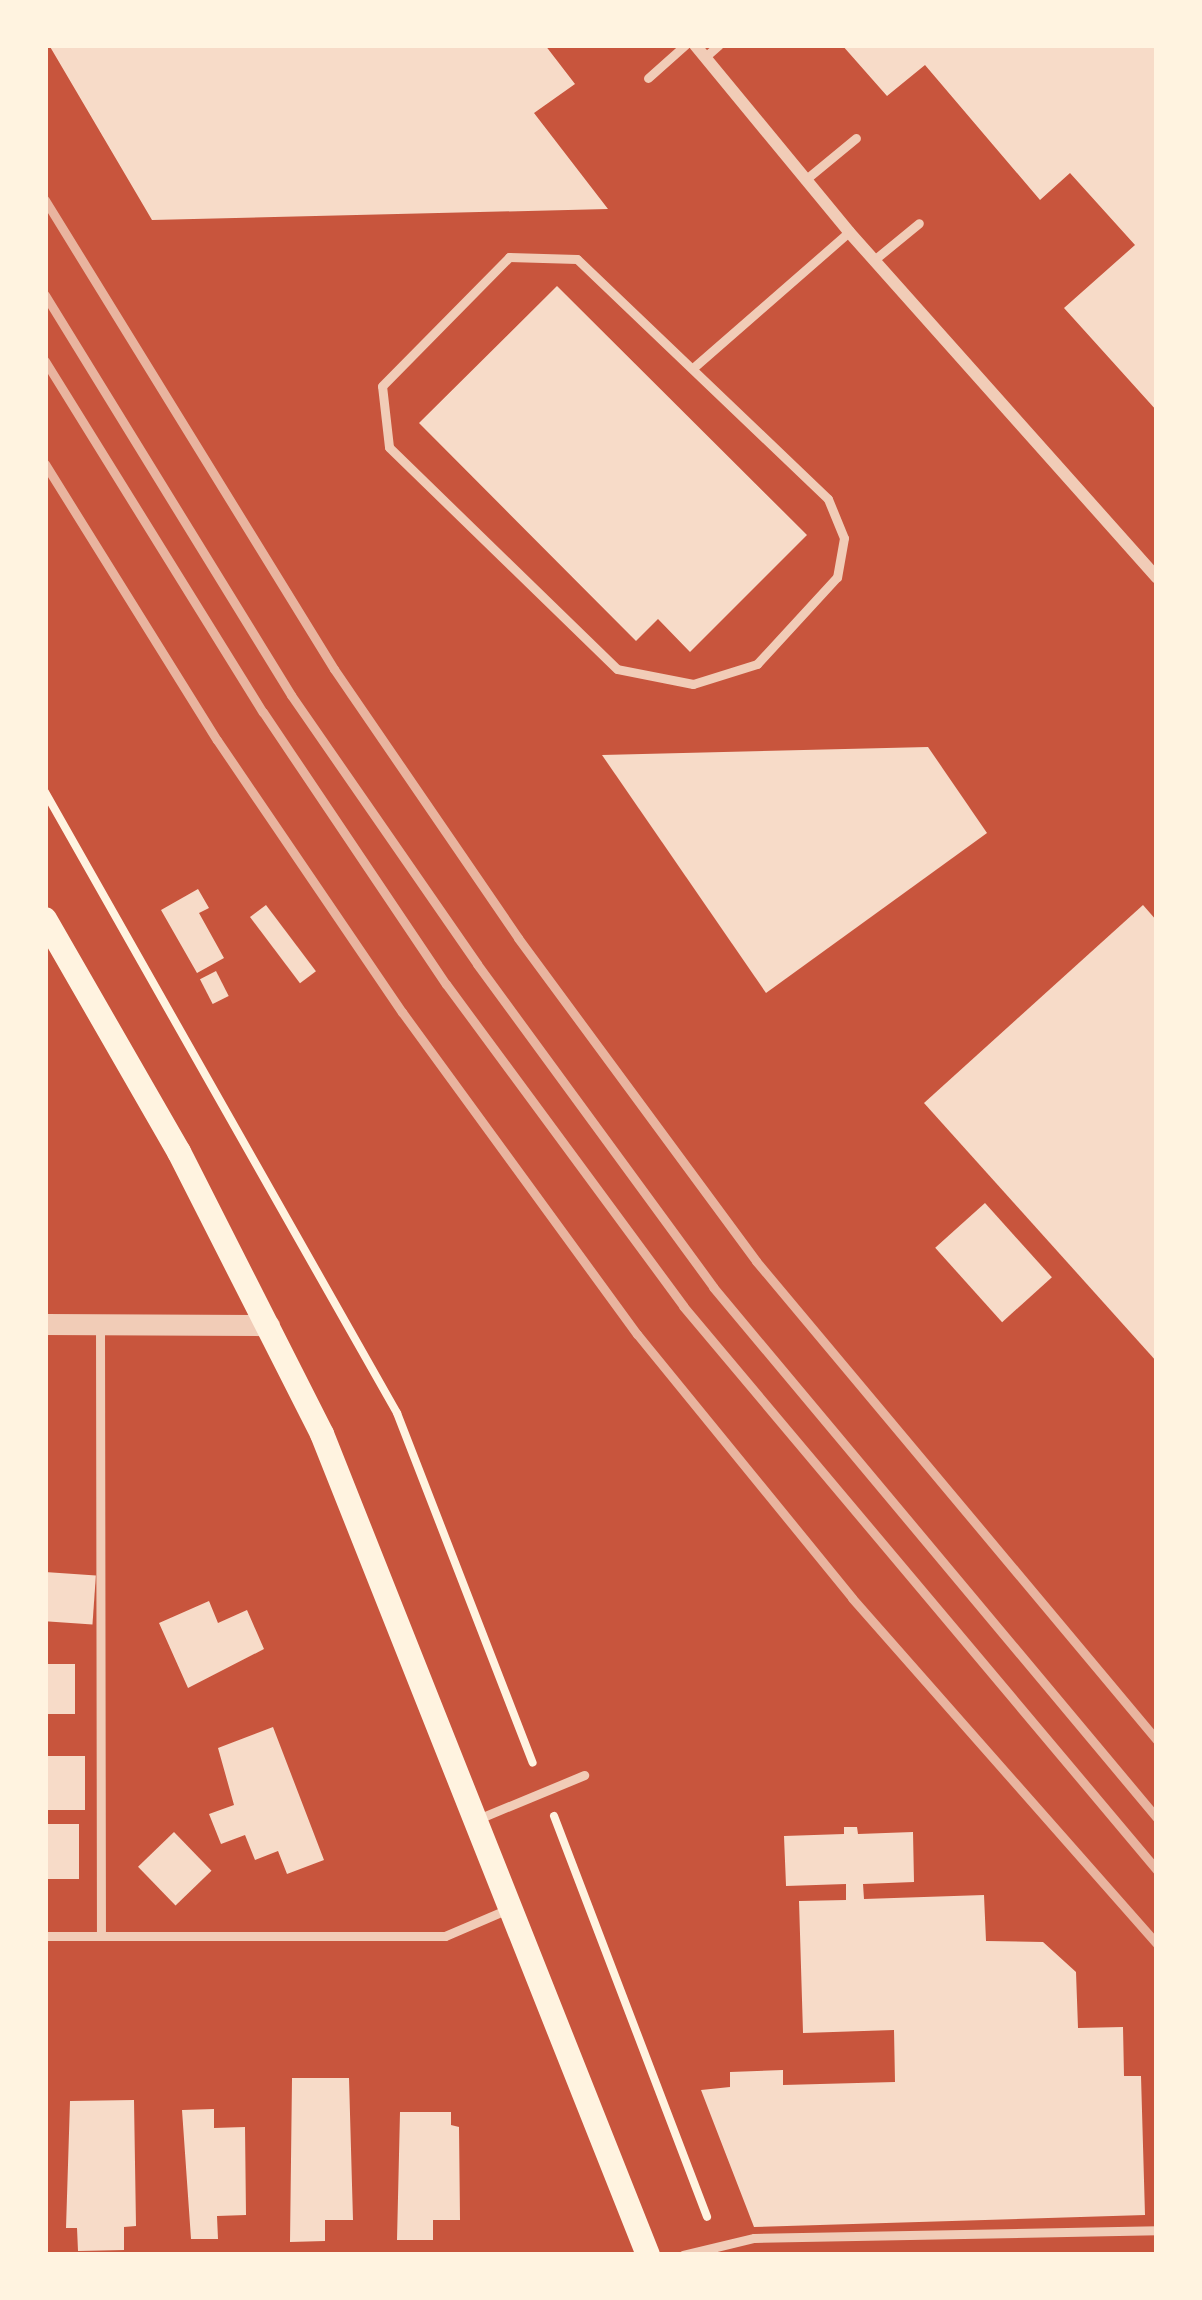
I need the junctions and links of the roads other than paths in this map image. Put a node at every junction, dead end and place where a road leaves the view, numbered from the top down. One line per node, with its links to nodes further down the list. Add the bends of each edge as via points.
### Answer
1 (685, 45): 5 (lane)
2 (695, 45): 4 (street)
3 (719, 45): 4 (lane)
4 (705, 57): 7 (street)
5 (648, 78)
6 (856, 138): 7 (lane)
7 (805, 180): 9 (street)
8 (919, 223): 10 (lane)
9 (849, 232): 10 (street); 11 (lane)
10 (874, 260): 12 (street)
11 (693, 368): 11 (lane, via 577,259 509,257 382,386 389,447 616,669 693,684 757,664 837,577 844,538 828,499)
12 (1157, 578)
13 (45, 920): 16 (main road)
14 (45, 1324): 15 (street)
15 (100, 1324): 16 (street); 21 (lane)
16 (269, 1325): 18 (main road, via 339,1475)
17 (584, 1775): 18 (lane)
18 (478, 1819): 19 (main road)
19 (513, 1907): 21 (lane, via 445,1936); 23 (main road)
20 (45, 1936): 21 (lane)
21 (101, 1936)
22 (1157, 2230): 24 (lane, via 718,2244)
23 (648, 2255)
24 (683, 2255)

